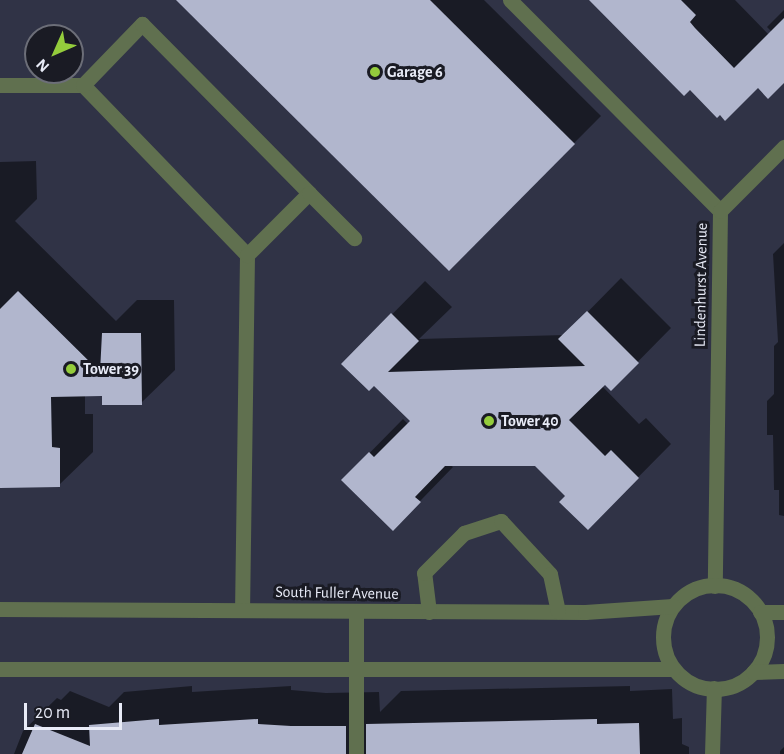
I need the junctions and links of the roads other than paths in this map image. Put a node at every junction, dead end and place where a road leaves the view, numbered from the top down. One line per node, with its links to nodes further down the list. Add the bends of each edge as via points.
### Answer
1 (510, 0): 6 (street, Lindenhurst Avenue)
2 (0, 85): 3 (street)
3 (83, 85): 5 (street, via 142,24); 8 (street)
4 (784, 147): 6 (street)
5 (309, 193): 7 (street); 8 (street)
6 (720, 211): 9 (street, Lindenhurst Avenue)
7 (354, 238)
8 (247, 255): 12 (street)
9 (715, 586): 10 (street, via 697,588); 16 (street, via 740,592)
10 (673, 606): 13 (street, South Fuller Avenue); 20 (street, via 663,634 665,652)
11 (0, 609): 12 (street, South Fuller Avenue)
12 (242, 610): 14 (street, South Fuller Avenue)
13 (558, 611): 15 (street, South Fuller Avenue); 15 (street, via 550,574 501,521 464,533 424,573)
14 (356, 612): 15 (street, South Fuller Avenue); 18 (street)
15 (429, 612)
16 (760, 612): 17 (street); 21 (street, via 766,639 763,657)
17 (784, 612)
18 (356, 668): 19 (street); 20 (street); 24 (street)
19 (0, 669)
20 (673, 669): 23 (street, via 687,681)
21 (753, 672): 22 (street); 23 (street, via 739,683)
22 (784, 672)
23 (714, 688): 25 (street)
24 (356, 754)
25 (712, 754)

